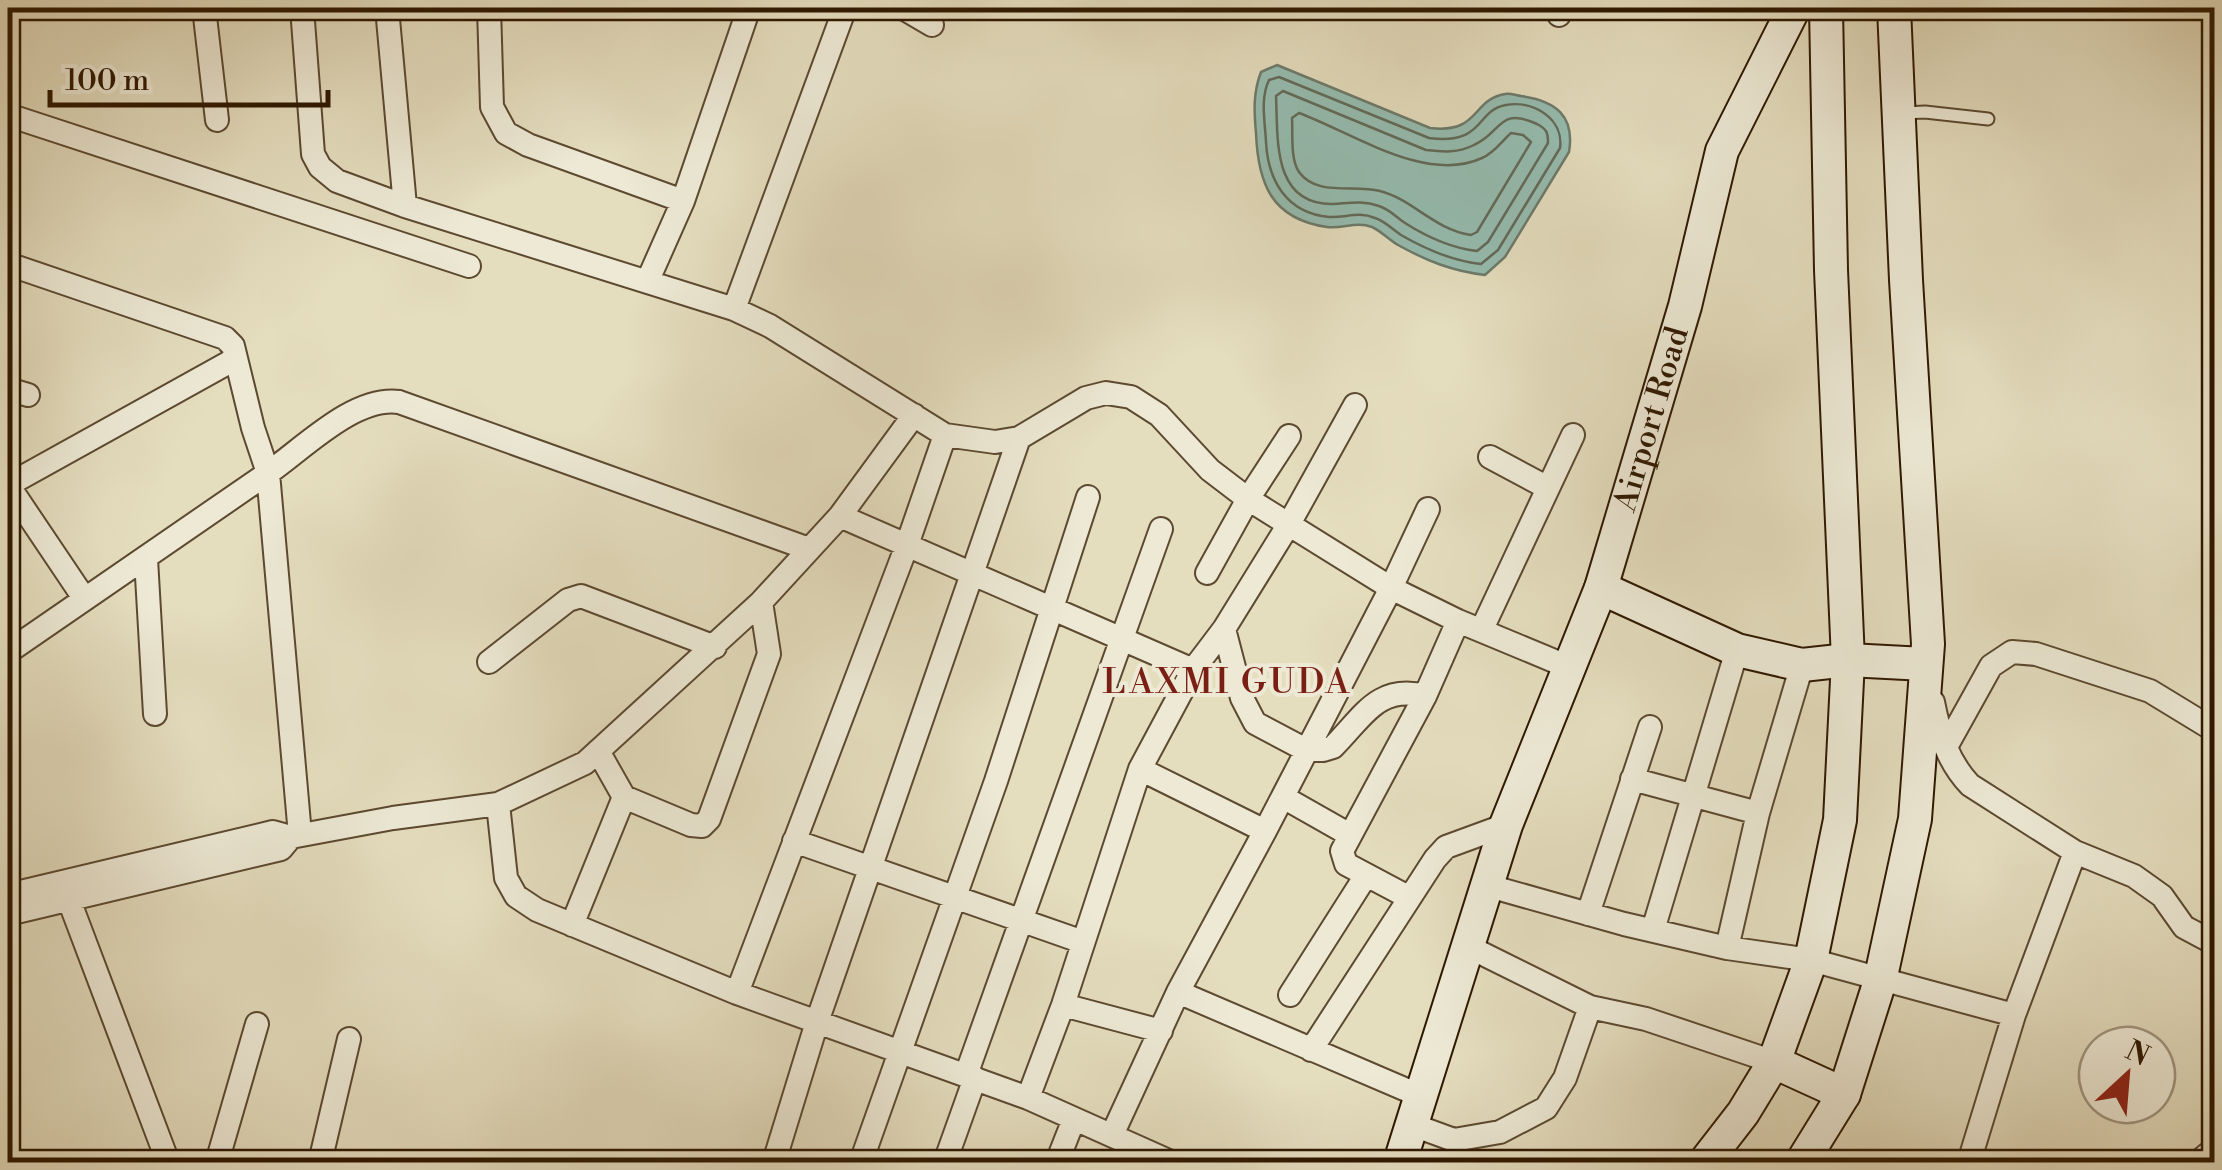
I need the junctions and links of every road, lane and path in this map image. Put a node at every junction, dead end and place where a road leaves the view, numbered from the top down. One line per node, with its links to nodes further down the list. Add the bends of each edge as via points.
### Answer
1 (204, 8): 15 (street)
2 (302, 8): 17 (street, via 320,168 336,181)
3 (387, 8): 17 (street)
4 (488, 8): 16 (street, via 492,107 506,133)
5 (749, 8): 16 (street)
6 (845, 8): 21 (street)
7 (903, 8): 11 (street)
8 (1794, 8): 45 (main road, Airport Road, via 1722,151)
9 (1826, 8): 56 (main road)
10 (1894, 8): 12 (main road)
11 (932, 25)
12 (1898, 114): 14 (lane); 58 (main road)
13 (8, 116): 19 (street)
14 (1988, 119)
15 (217, 120)
16 (684, 201): 20 (street)
17 (404, 206): 20 (street)
18 (8, 264): 22 (street, via 215,333 234,346)
19 (469, 266)
20 (648, 280): 21 (street)
21 (734, 309): 24 (street)
22 (235, 359): 30 (street); 31 (street)
23 (1356, 405): 37 (street)
24 (914, 415): 25 (street); 36 (street)
25 (945, 435): 28 (street); 39 (street)
26 (1573, 435): 32 (street)
27 (1289, 436): 34 (street)
28 (1020, 438): 34 (street, via 1086,398 1131,397); 43 (street)
29 (1490, 458): 32 (street)
30 (268, 474): 40 (street, via 362,405 399,402); 41 (street); 79 (street)
31 (8, 485): 46 (street)
32 (1548, 488): 51 (street)
33 (1088, 498): 48 (street)
34 (1248, 499): 37 (street); 42 (street)
35 (1428, 509): 44 (street)
36 (840, 516): 39 (street); 40 (street)
37 (1289, 524): 44 (street); 50 (street)
38 (1162, 529): 52 (street)
39 (907, 546): 43 (street); 80 (street)
40 (809, 550): 47 (street)
41 (146, 559): 46 (street); 63 (street)
42 (1207, 573)
43 (975, 574): 48 (street); 82 (street)
44 (1391, 588): 49 (street); 67 (street)
45 (1601, 588): 54 (main road); 60 (main road, Airport Road)
46 (84, 598): 55 (street)
47 (761, 602): 53 (street); 72 (street, via 768,654 709,819 691,824)
48 (1054, 607): 52 (street); 87 (street)
49 (1458, 621): 51 (street); 62 (street)
50 (1224, 629): 61 (street); 67 (street, via 1248,713 1260,728)
51 (1482, 629): 60 (street)
52 (1121, 638): 61 (street); 91 (street)
53 (715, 647): 57 (street, via 581,596); 68 (street)
54 (1738, 650): 59 (main road); 71 (street)
55 (8, 652)
56 (1848, 660): 58 (main road); 59 (main road); 98 (main road, via 1840,820)
57 (489, 662)
58 (1926, 664): 66 (street); 99 (main road, via 1915,819)
59 (1802, 665): 75 (street)
60 (1571, 668): 76 (main road, Airport Road)
61 (1193, 670): 69 (street)
62 (1426, 696): 67 (street, via 1381,698 1332,746); 78 (street)
63 (155, 714)
64 (1650, 727): 70 (street)
65 (2214, 730): 66 (street, via 2150,691 2012,652 1992,666)
66 (1946, 748): 81 (street, via 1970,785)
67 (1306, 750): 73 (street)
68 (598, 751): 72 (street); 74 (street)
69 (1140, 768): 77 (street); 94 (street)
70 (1632, 780): 71 (street); 90 (street)
71 (1694, 795): 75 (street); 93 (street)
72 (624, 797): 92 (street)
73 (1283, 797): 77 (street); 78 (street)
74 (498, 804): 79 (street); 92 (street, via 506,878 516,896)
75 (1758, 813): 97 (street)
76 (1506, 825): 84 (main road, Airport Road); 86 (street, via 1446,847)
77 (1265, 832): 100 (street)
78 (1350, 835): 83 (street, via 1342,860)
79 (295, 836): 85 (street, via 273,832); 88 (street, via 281,849)
80 (794, 842): 82 (street); 101 (street)
81 (2074, 852): 95 (street, via 2134,876 2162,896 2184,926); 105 (street)
82 (871, 868): 87 (street); 106 (street)
83 (1365, 877): 86 (street); 102 (street)
84 (1489, 886): 90 (street); 96 (main road, Airport Road)
85 (8, 895)
86 (1408, 897): 110 (street)
87 (955, 898): 91 (street); 111 (street)
88 (69, 900): 89 (street); 121 (street)
89 (8, 914)
90 (1588, 914): 93 (street)
91 (1021, 922): 94 (street); 113 (street)
92 (572, 925): 101 (street)
93 (1653, 930): 97 (street)
94 (1083, 942): 103 (street)
95 (2214, 943)
96 (1469, 948): 104 (street); 116 (main road, Airport Road)
97 (1727, 948): 98 (street)
98 (1811, 960): 99 (street); 112 (main road)
99 (1880, 981): 105 (street); 114 (main road)
100 (1178, 992): 108 (street); 110 (street)
101 (738, 993): 106 (street)
102 (1290, 994)
103 (1063, 1005): 108 (street); 115 (street)
104 (1590, 1007): 112 (street); 116 (street, via 1565,1078 1546,1108 1500,1132 1454,1140)
105 (2014, 1015): 131 (street)
106 (817, 1022): 111 (street); 124 (street)
107 (257, 1024): 122 (street)
108 (1162, 1031): 118 (street)
109 (348, 1039): 123 (street)
110 (1311, 1050): 116 (street)
111 (901, 1051): 113 (street); 125 (street)
112 (1774, 1062): 114 (main road); 129 (main road)
113 (971, 1077): 115 (street); 126 (street)
114 (1844, 1094): 130 (main road)
115 (1028, 1098): 117 (street)
116 (1418, 1111): 128 (main road, Airport Road)
117 (1074, 1119): 118 (street); 127 (street)
118 (1112, 1135): 120 (street)
119 (2214, 1149): 132 (street)
120 (1165, 1161)
121 (168, 1162)
122 (217, 1162)
123 (320, 1162)
124 (774, 1162)
125 (862, 1162)
126 (946, 1162)
127 (1058, 1162)
128 (1400, 1162)
129 (1704, 1162)
130 (1802, 1162)
131 (1969, 1162)
132 (2198, 1162)

